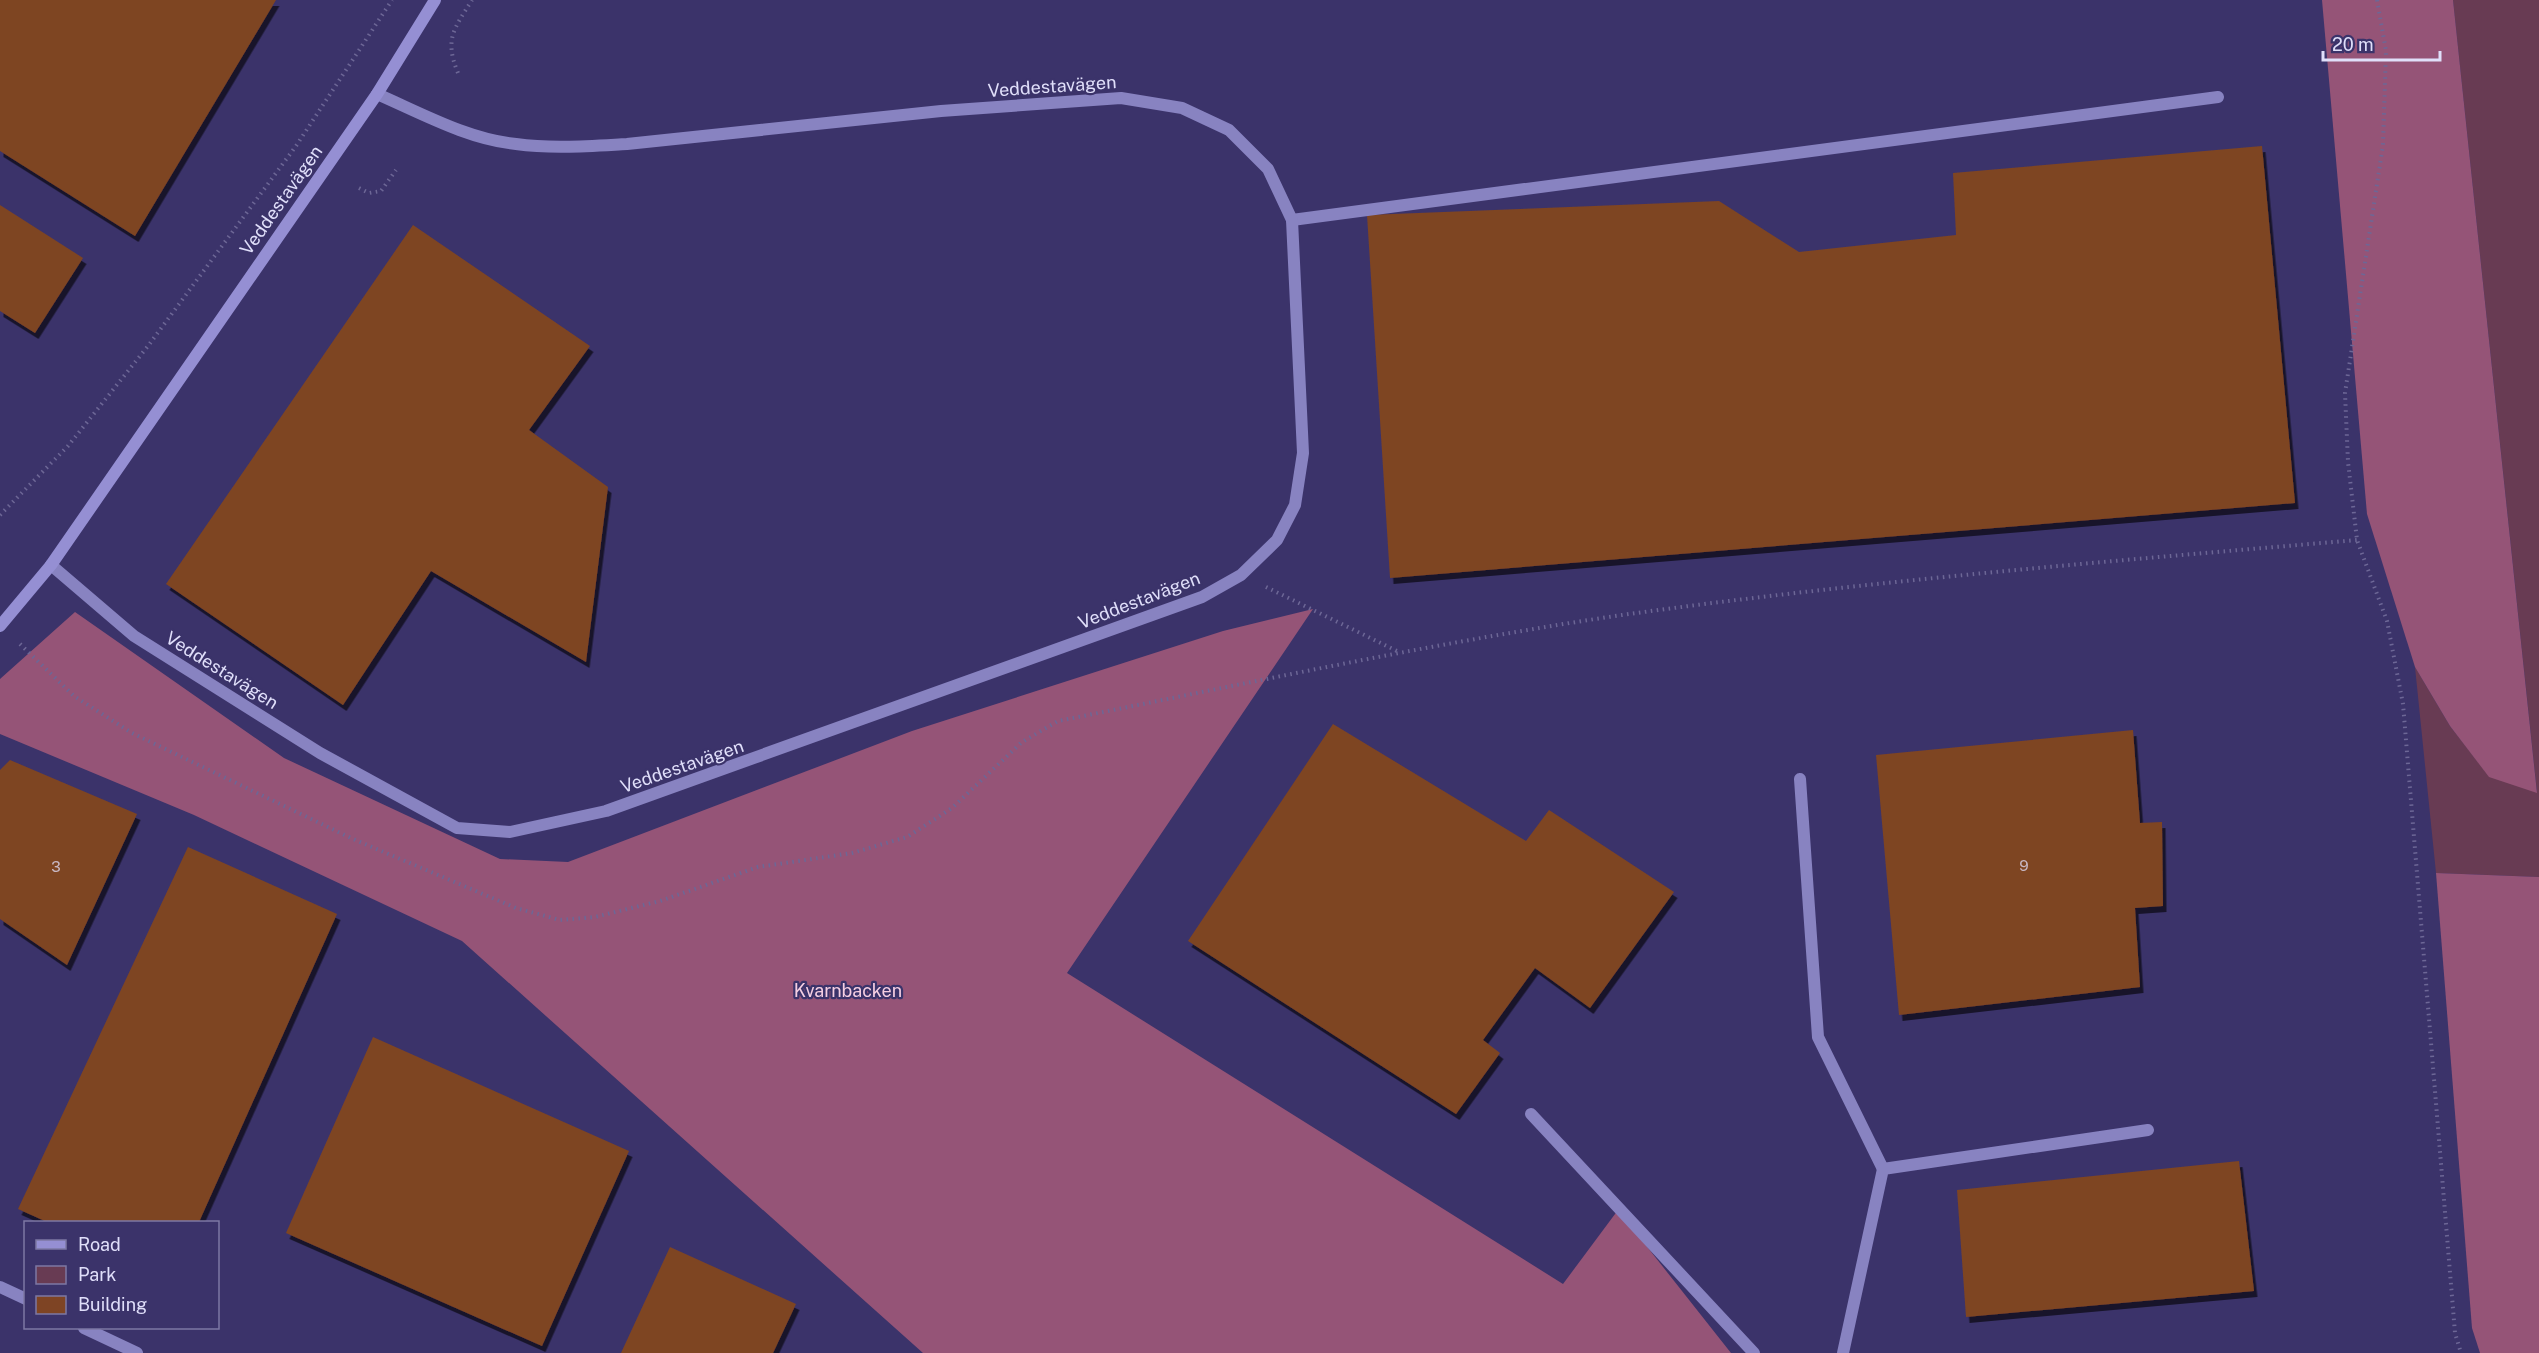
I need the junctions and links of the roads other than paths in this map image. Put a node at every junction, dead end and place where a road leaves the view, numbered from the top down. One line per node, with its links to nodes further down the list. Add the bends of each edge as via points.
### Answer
1 (435, 0): 2 (street, Veddestavägen)
2 (377, 94): 4 (street, Veddestavägen, via 469,133 515,144 576,146 1121,98 1182,108 1230,130 1268,169); 5 (street, Veddestavägen)
3 (2218, 97): 4 (street)
4 (1292, 220): 5 (street, Veddestavägen, via 1303,453 1290,515 1277,540 1241,575 1183,605 606,811 510,832 457,828 320,753 134,636)
5 (51, 565): 6 (street, Veddestavägen)
6 (1, 626)
7 (1800, 779): 10 (street, via 1818,1037)
8 (1531, 1114): 15 (street)
9 (2148, 1130): 10 (street)
10 (1883, 1169): 16 (street)
11 (0, 1287): 12 (street)
12 (24, 1298)
13 (86, 1329): 14 (street)
14 (137, 1353)
15 (1754, 1353)
16 (1843, 1353)

